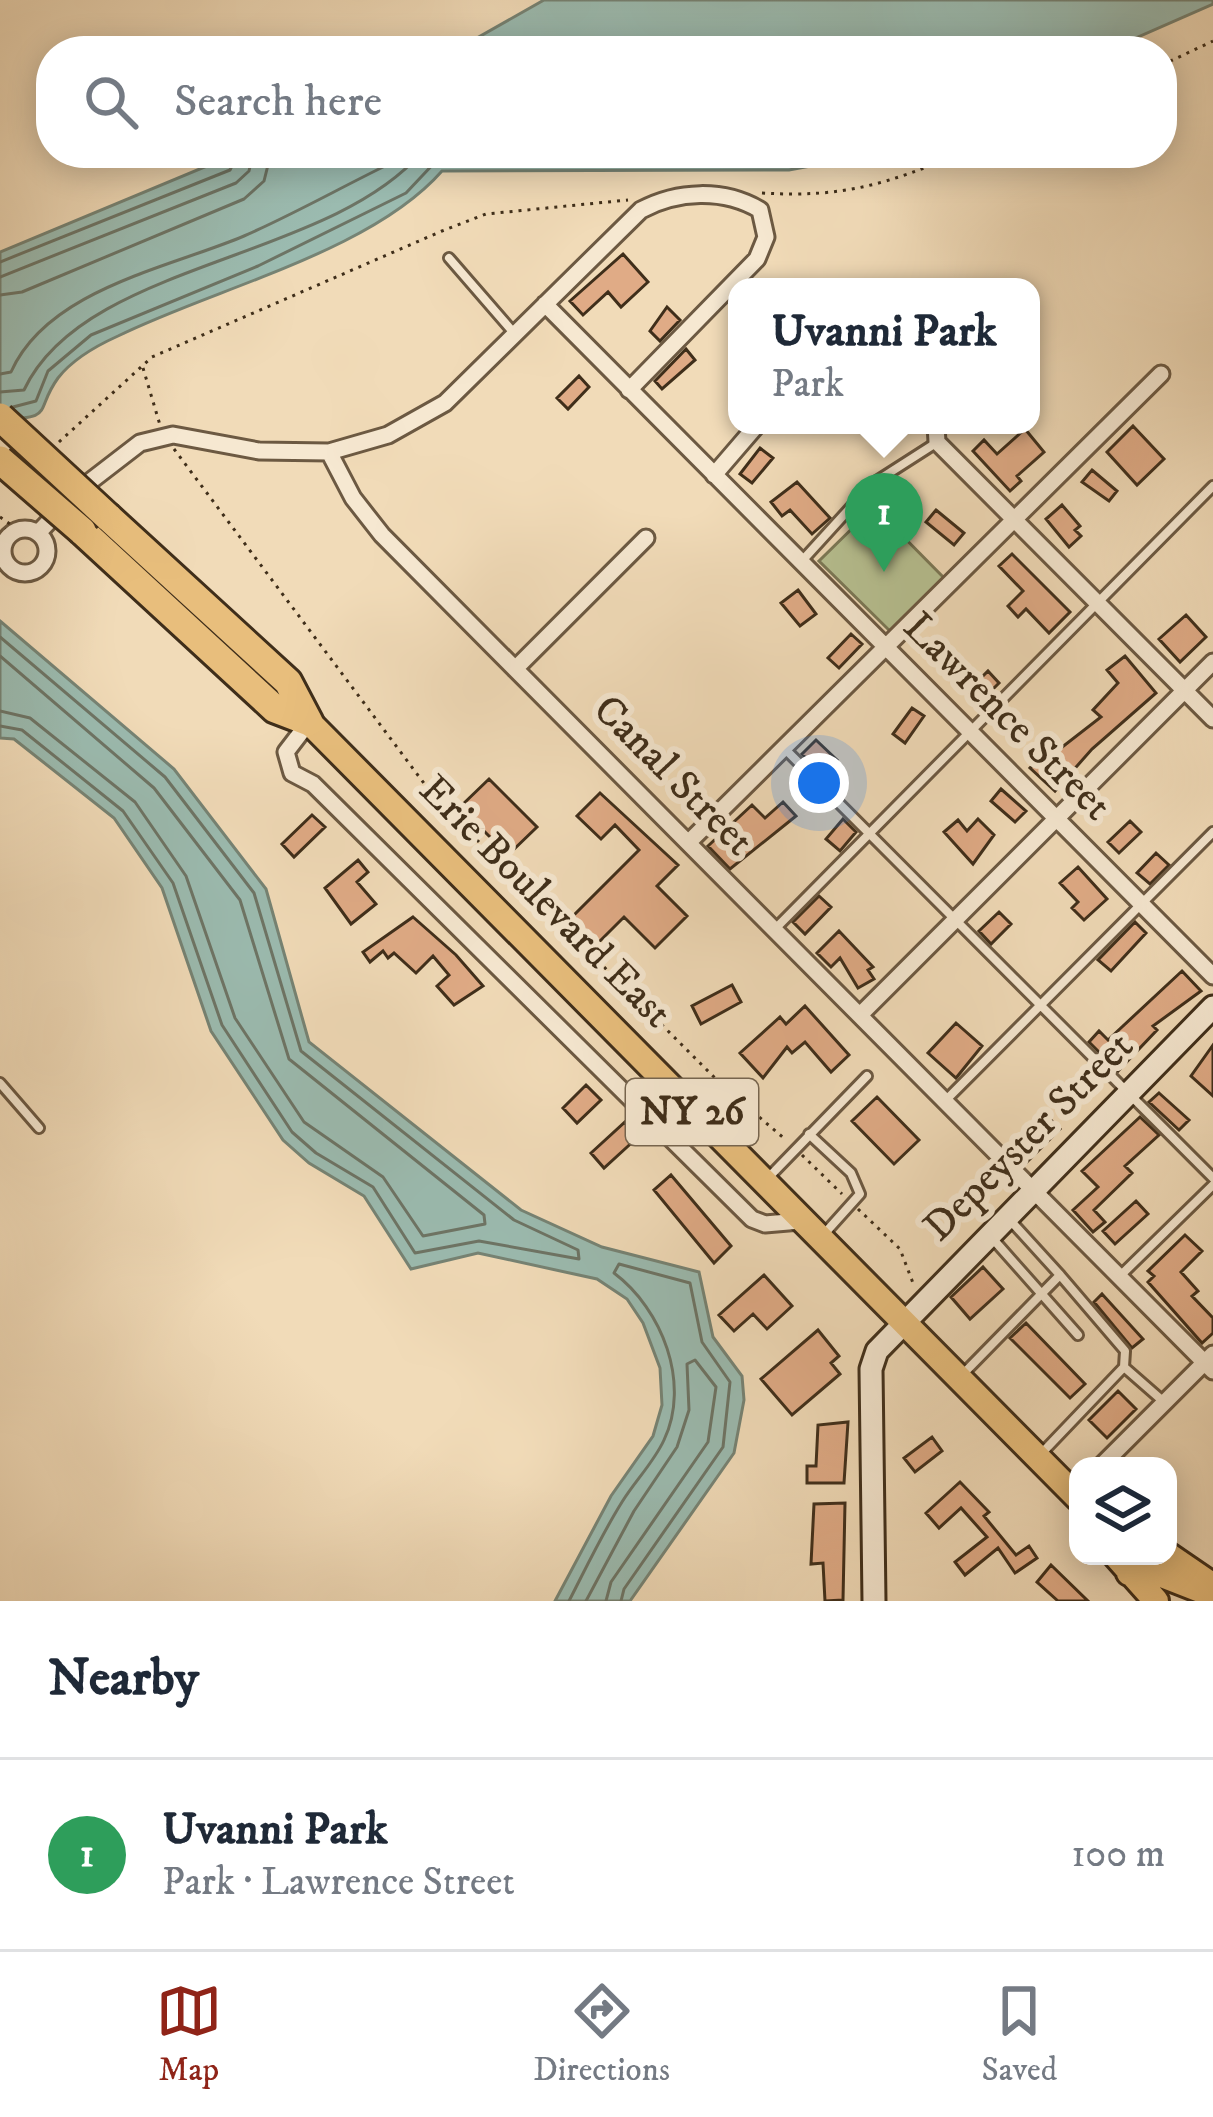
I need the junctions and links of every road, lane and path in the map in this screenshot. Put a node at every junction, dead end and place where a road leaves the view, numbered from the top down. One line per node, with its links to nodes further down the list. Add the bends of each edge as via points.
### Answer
1 (1213, 41): 2 (path)
2 (1177, 58)
3 (925, 168): 4 (path, via 825,197)
4 (752, 192)
5 (646, 196): 11 (path, via 486,214 152,357)
6 (449, 258): 10 (lane)
7 (738, 278): 9 (street, via 766,237 760,210 698,194 663,198)
8 (728, 288): 13 (street)
9 (545, 304): 10 (street); 13 (street, Lawrence Street)
10 (515, 334): 19 (street, via 421,419)
11 (143, 368): 17 (path); 18 (path)
12 (1161, 374): 24 (street)
13 (629, 389): 21 (street, Lawrence Street)
14 (0, 417): 36 (highway, Erie Boulevard East / NY 26, bridge, via 288,682)
15 (749, 434): 21 (street)
16 (936, 434): 24 (street); 29 (lane, via 872,484)
17 (165, 437): 19 (street); 25 (street, via 126,450); 56 (path, via 435,798)
18 (55, 447)
19 (328, 452): 33 (street, Canal Street, via 382,535)
20 (0, 460): 36 (highway, Erie Boulevard East / NY 26, bridge, via 275,709)
21 (714, 475): 29 (street, Lawrence Street)
22 (1213, 486): 30 (lane)
23 (0, 517): 27 (path, via 10,524)
24 (1013, 520): 30 (street); 31 (street)
25 (38, 533): 28 (street, via 11,533); 28 (street, via 47,553 34,571)
26 (646, 538): 33 (street)
27 (0, 539)
28 (1, 559)
29 (801, 562): 31 (street, Lawrence Street)
30 (1099, 603): 34 (street); 37 (lane)
31 (885, 646): 37 (street, Lawrence Street); 38 (street)
32 (1213, 662): 34 (street)
33 (515, 669): 42 (street, Canal Street)
34 (1185, 690): 35 (street); 39 (street)
35 (1213, 718)
36 (309, 722): 58 (main road, Erie Boulevard East / NY 26); 62 (street, via 286,752 292,773 468,932 752,1219)
37 (971, 731): 39 (street, Lawrence Street); 41 (lane)
38 (783, 748): 41 (lane); 42 (street)
39 (1057, 818): 43 (street, Lawrence Street); 44 (street)
40 (1213, 832): 43 (lane)
41 (871, 833): 44 (lane); 45 (lane)
42 (689, 842): 45 (street, Canal Street)
43 (1142, 904): 46 (street, Lawrence Street); 47 (lane)
44 (956, 918): 47 (lane); 49 (street)
45 (775, 929): 49 (street, Canal Street)
46 (1213, 976)
47 (1042, 1004): 52 (lane); 53 (lane)
48 (1213, 1007): 52 (street, Depeyster Street)
49 (860, 1015): 53 (street, Canal Street)
50 (866, 1076): 55 (lane)
51 (0, 1083): 54 (lane)
52 (1128, 1092): 57 (lane); 59 (street, Depeyster Street)
53 (946, 1100): 59 (street, Canal Street)
54 (39, 1128)
55 (809, 1134): 56 (lane); 60 (lane, via 851,1173 860,1195)
56 (795, 1148): 58 (lane); 60 (path)
57 (1213, 1182): 66 (lane)
58 (763, 1184): 62 (main road, Erie Boulevard East / NY 26)
59 (1032, 1189): 61 (street, Depeyster Street); 66 (street, Canal Street)
60 (852, 1204): 64 (lane); 67 (path, via 900,1250)
61 (1005, 1215): 63 (street, Depeyster Street); 65 (lane)
62 (800, 1220): 64 (main road, Erie Boulevard East / NY 26)
63 (988, 1234): 68 (lane); 69 (street, Depeyster Street)
64 (820, 1238): 69 (main road, Erie Boulevard East / NY 26)
65 (1060, 1275): 68 (lane); 72 (lane, via 1123,1348)
66 (1119, 1277): 71 (street, Canal Street)
67 (913, 1283)
68 (1042, 1293): 70 (lane); 73 (lane)
69 (900, 1322): 73 (main road, Erie Boulevard East / NY 26); 83 (street, Depeyster Street, via 871,1369)
70 (1078, 1335)
71 (1210, 1363): 74 (street)
72 (1124, 1366): 74 (lane); 76 (lane)
73 (958, 1379): 76 (main road, Erie Boulevard East / NY 26)
74 (1165, 1403): 75 (street)
75 (1110, 1457)
76 (1037, 1458): 77 (main road, Erie Boulevard East / NY 26)
77 (1069, 1487)
78 (1177, 1562): 82 (main road)
79 (1123, 1565): 84 (main road)
80 (1123, 1565): 85 (main road)
81 (1130, 1565): 82 (main road)
82 (1213, 1590)
83 (874, 1601)
84 (1143, 1601)
85 (1156, 1601)

